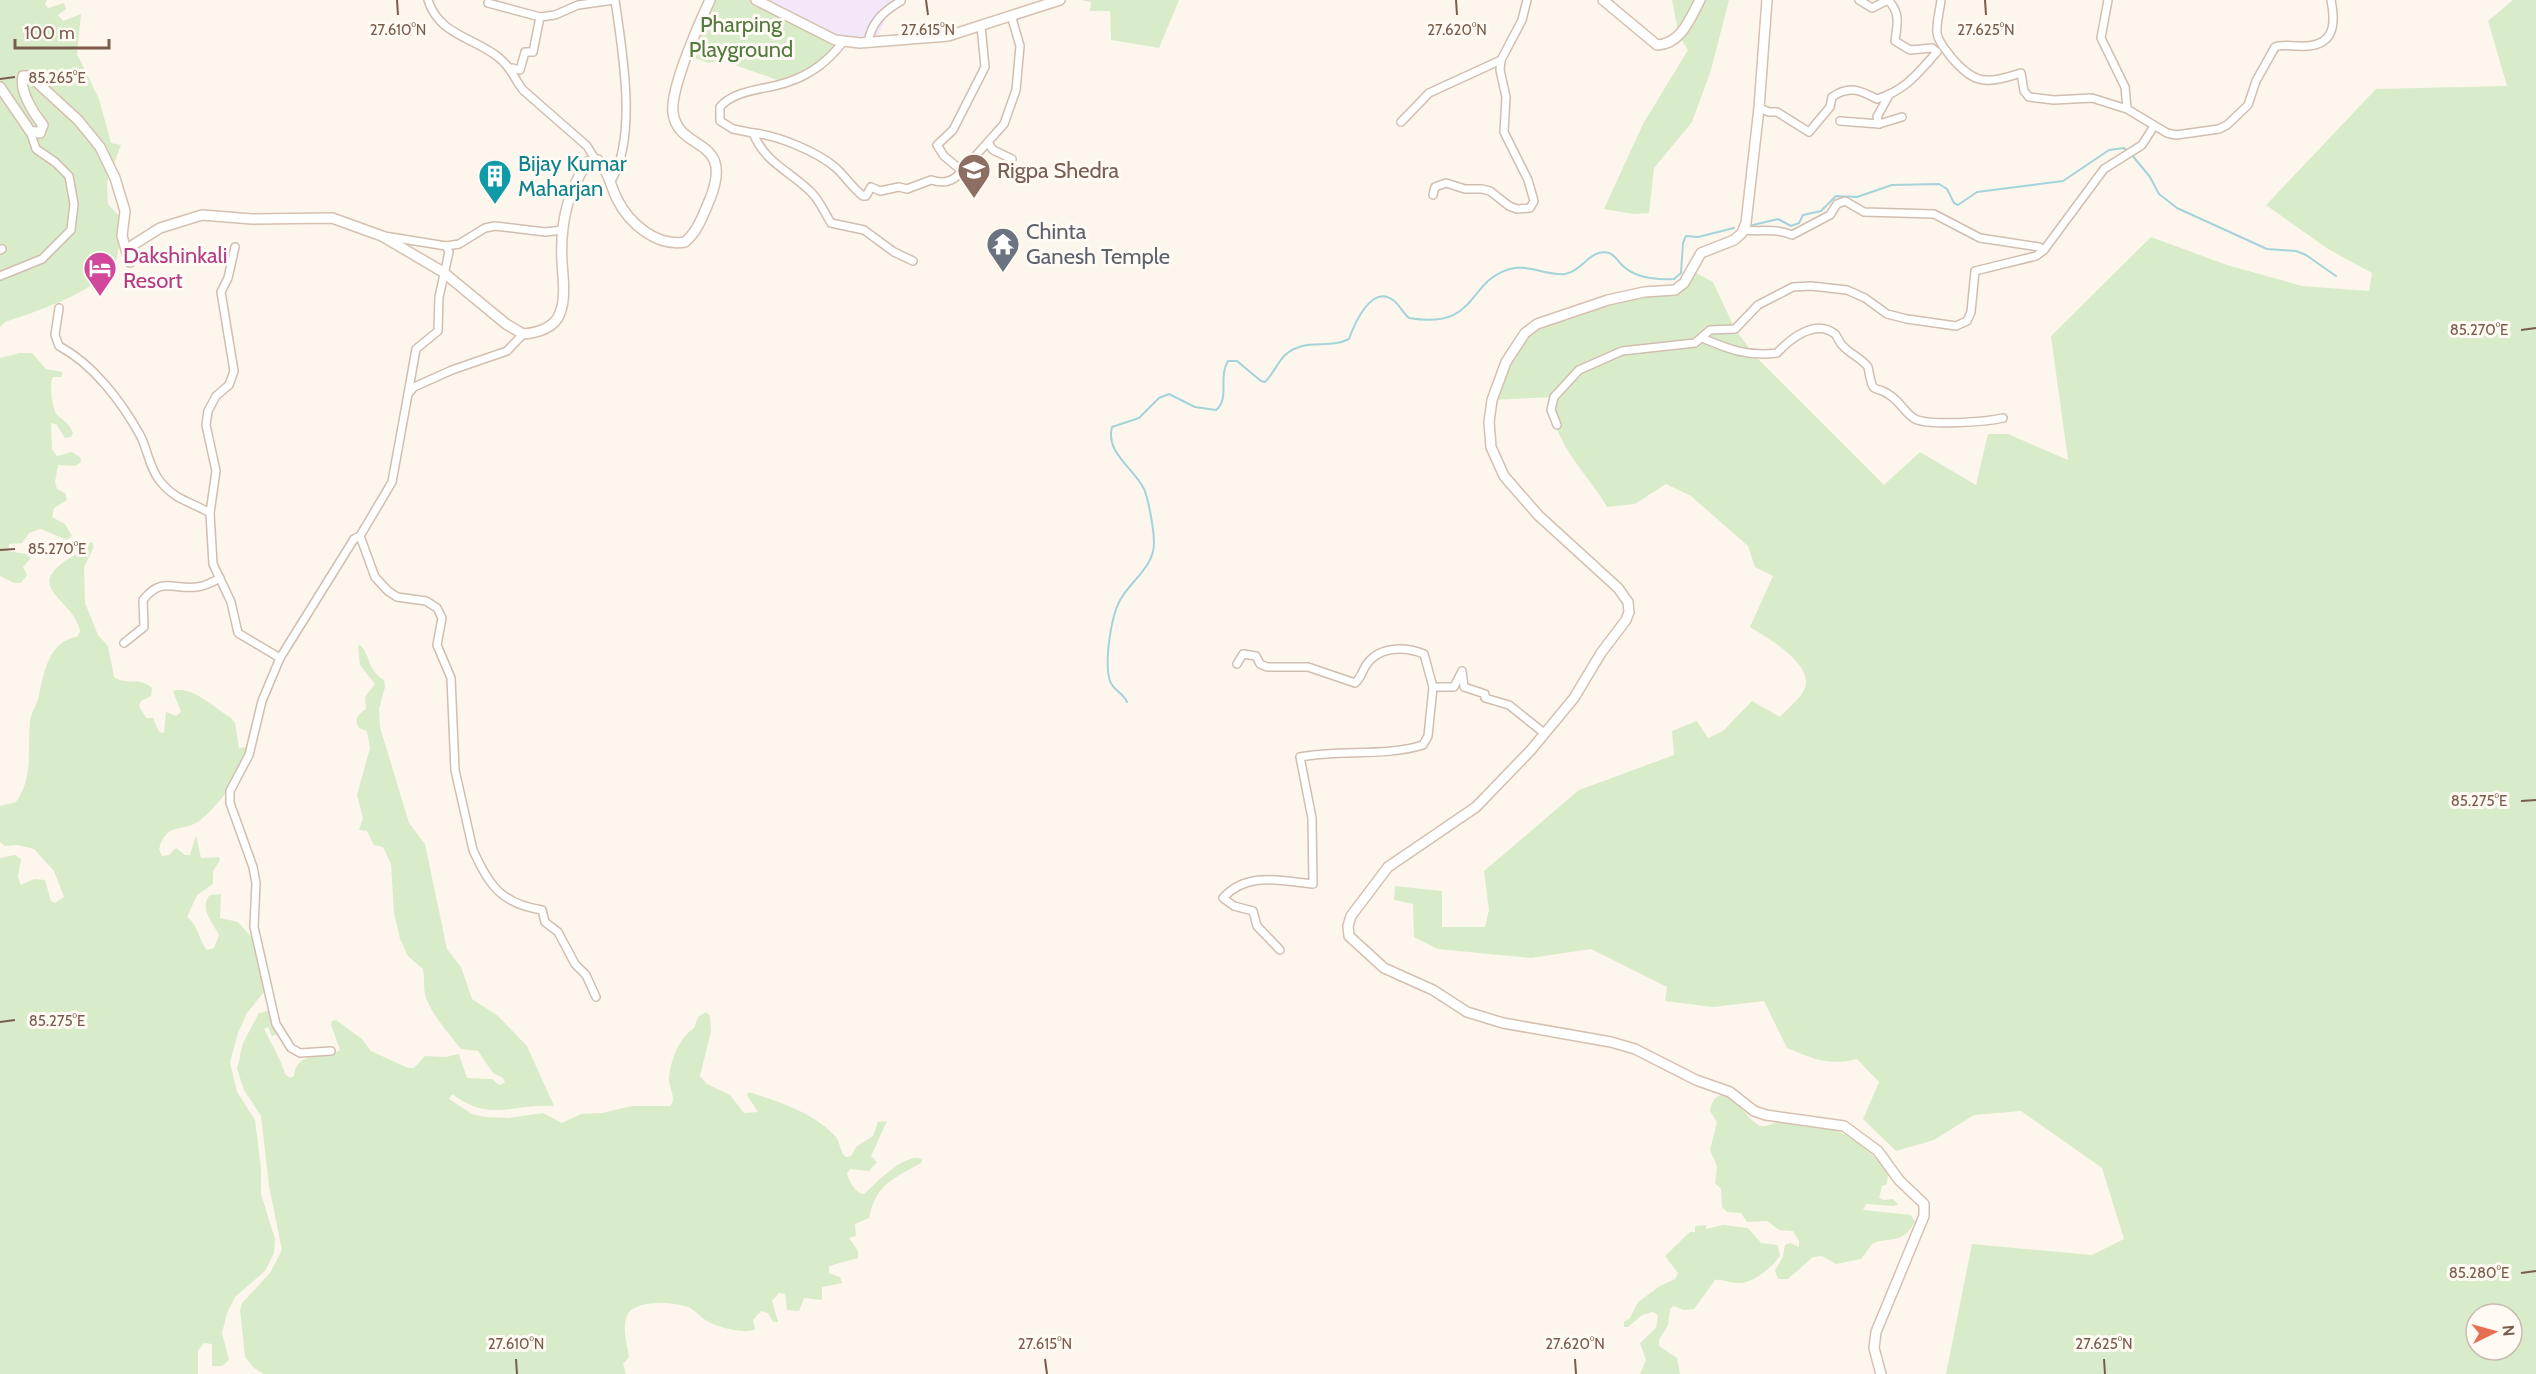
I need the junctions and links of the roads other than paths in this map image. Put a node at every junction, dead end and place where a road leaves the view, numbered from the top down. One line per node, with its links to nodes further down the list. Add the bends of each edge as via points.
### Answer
1 (428, 0): 23 (street, via 432,11 450,31)
2 (614, 0): 17 (street, via 578,5); 39 (street, via 624,65 624,139 621,159)
3 (710, 0): 39 (main road, via 680,76 673,111 676,122 715,160 718,171 698,226 685,242 675,244 645,233 623,209)
4 (756, 0): 19 (main road)
5 (1060, 0): 16 (main road)
6 (1527, 0): 22 (street, via 1522,20)
7 (1603, 0): 8 (main road, via 1657,45 1679,36)
8 (1700, 0)
9 (1767, 0): 26 (main road)
10 (1859, 0): 21 (street, via 1872,8 1888,0 1895,7 1898,16 1894,41 1910,50)
11 (1941, 0): 21 (street, via 1937,34)
12 (2108, 0): 27 (street, via 2101,38 2125,87)
13 (2331, 0): 32 (street, via 2334,21 2324,42 2315,46 2275,47 2247,105 2227,125 2176,135)
14 (901, 1): 20 (street, via 884,11)
15 (488, 3): 17 (street)
16 (1011, 15): 18 (main road); 35 (street, via 1020,46 1016,90 1004,124)
17 (540, 17): 23 (street, via 533,52 525,52 520,70)
18 (981, 26): 20 (main road, via 948,36); 38 (street, via 985,67 953,130 937,145)
19 (843, 42): 20 (main road); 34 (street, via 823,65 805,75 724,102 720,121)
20 (868, 43)
21 (1940, 50): 25 (street, via 1905,87); 27 (street, via 1979,81 2021,74 2029,97 2092,98)
22 (1501, 60): 29 (street, via 1430,93); 40 (street, via 1506,97 1504,132 1534,201 1530,208 1517,209 1491,191 1446,183 1435,187)
23 (512, 68): 36 (street, via 523,90 587,146)
24 (0, 87): 33 (main road)
25 (1888, 95): 26 (street, via 1877,99 1861,89 1841,90 1809,132 1777,112); 31 (street, via 1877,117)
26 (1759, 108): 42 (main road)
27 (2127, 109): 32 (street)
28 (1902, 117): 31 (street)
29 (1401, 122)
30 (1840, 122): 31 (street)
31 (1879, 124)
32 (2154, 126): 46 (street, via 2142,145 2104,169)
33 (30, 131): 43 (main road, via 40,133 44,127 23,86 24,75 32,77 57,100 100,147 125,211 122,239 130,262 133,244 159,228 202,215 332,218); 49 (street, via 36,149 69,176 74,204 71,230 42,259)
34 (753, 134): 38 (street, via 779,138 824,161 863,196 872,187 889,191 931,180 947,182); 47 (street, via 767,158 810,190 831,223 864,230)
35 (989, 144): 37 (street); 38 (street)
36 (595, 159): 39 (main road); 41 (main road, via 588,162 569,192)
37 (1012, 159)
38 (962, 171)
39 (611, 181)
40 (1433, 195)
41 (563, 230): 44 (street, via 545,232 495,225 459,244); 51 (main road, via 560,314 546,329)
42 (1744, 230): 46 (street, via 1779,229 1792,235 1830,215 1837,204 1845,201 1864,212 1934,214 1980,238); 63 (main road, via 1734,240 1701,253 1684,283 1675,290 1624,296 1537,324 1517,343 1500,377 1489,422 1496,463 1538,514 1628,602 1629,612 1574,698)
43 (382, 236): 44 (street); 48 (main road)
44 (446, 246): 48 (street, via 449,252)
45 (235, 248): 56 (street, via 221,292 234,371 229,385 216,396 208,411 206,425 216,471)
46 (2044, 250): 52 (street, via 2036,256 1975,271 1971,312 1966,321 1956,326 1887,314 1847,290 1811,286 1793,287 1758,305 1735,328 1710,330)
47 (913, 261)
48 (443, 272): 51 (main road); 53 (street, via 438,331 416,349)
49 (0, 276)
50 (59, 308): 56 (street, via 55,335 59,346 75,354 115,397 140,435 158,480 182,502)
51 (523, 334): 53 (street, via 507,351 452,370 414,387)
52 (1701, 338): 54 (street, via 1755,356 1777,353 1791,338 1811,330 1826,330 1868,367 1872,386 1888,393 1913,418 1980,423); 55 (street, via 1695,343 1622,351 1578,370 1554,397 1551,410)
53 (408, 394): 57 (street, via 392,482)
54 (2003, 418)
55 (1557, 425)
56 (210, 513): 58 (street, via 210,548)
57 (360, 536): 60 (street, via 330,575); 65 (street, via 375,577 388,591 397,597 426,600 442,618 437,645 451,678 455,770 478,861 505,898 520,907 543,910 545,922 558,932)
58 (220, 578): 59 (street, via 196,588 173,584 155,589 143,600 144,627); 60 (street, via 238,633)
59 (124, 643)
60 (280, 658): 66 (street, via 262,701 249,755 230,791 230,803 253,867 254,927 276,1024 291,1048 300,1053)
61 (1237, 664): 62 (street, via 1243,654 1256,656 1267,667 1308,667 1355,682 1370,661 1388,649 1398,648 1424,654)
62 (1432, 687): 63 (street, via 1454,687 1462,671 1464,687 1485,694 1490,701 1509,705); 64 (street, via 1424,745 1397,752 1324,752 1300,757 1312,818 1313,884 1250,881 1232,888 1222,898 1253,911 1257,926)
63 (1544, 733): 67 (main road, via 1476,807 1388,867 1351,916 1349,936 1384,968 1482,1018 1627,1047 1730,1092 1754,1111 1844,1126 1862,1137 1924,1204 1920,1229 1876,1332 1874,1348)
64 (1280, 950)
65 (596, 997)
66 (331, 1051)
67 (1881, 1374)

